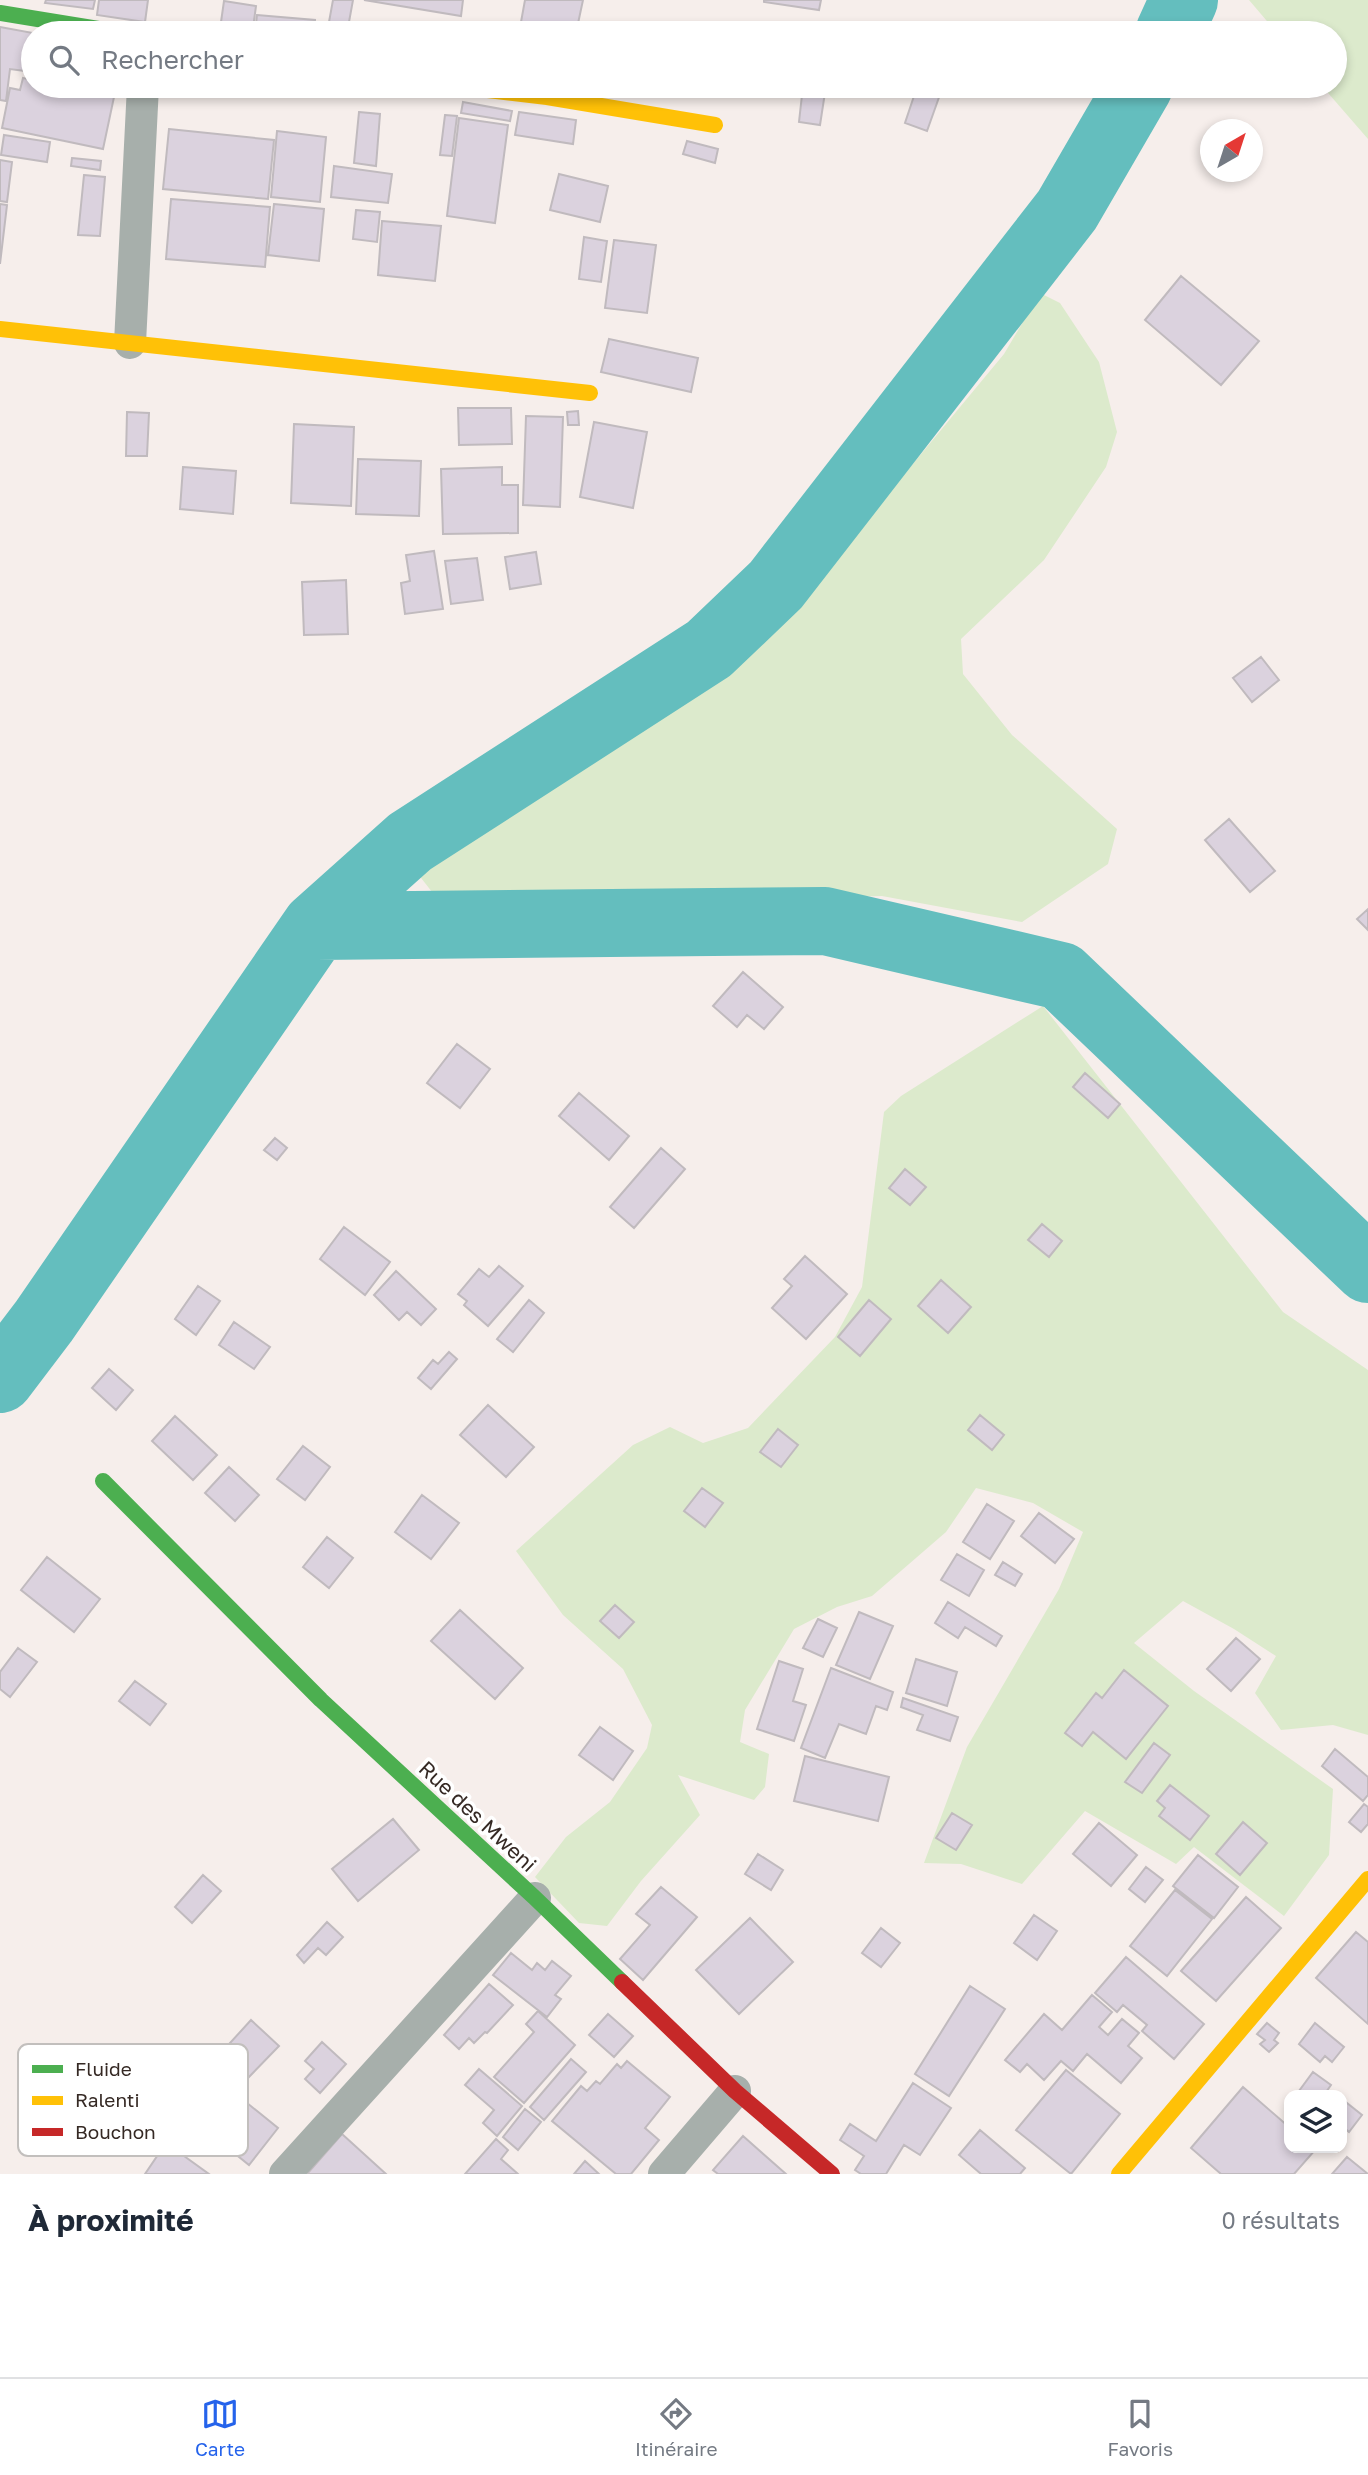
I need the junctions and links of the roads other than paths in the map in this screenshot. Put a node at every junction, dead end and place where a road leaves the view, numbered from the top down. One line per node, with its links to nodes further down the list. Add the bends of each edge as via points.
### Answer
1 (0, 13): 2 (street)
2 (49, 21)
3 (143, 98): 7 (street)
4 (553, 98): 5 (street)
5 (715, 125)
6 (0, 329): 7 (street)
7 (130, 343): 8 (street)
8 (590, 393)
9 (103, 1481): 11 (street, Rue des Mweni, via 321,1700)
10 (1368, 1879): 16 (street)
11 (535, 1898): 12 (street, Rue des Mweni); 13 (street)
12 (735, 2091): 14 (street); 15 (street, Rue des Mweni)
13 (285, 2174)
14 (664, 2174)
15 (832, 2174)
16 (1119, 2174)

